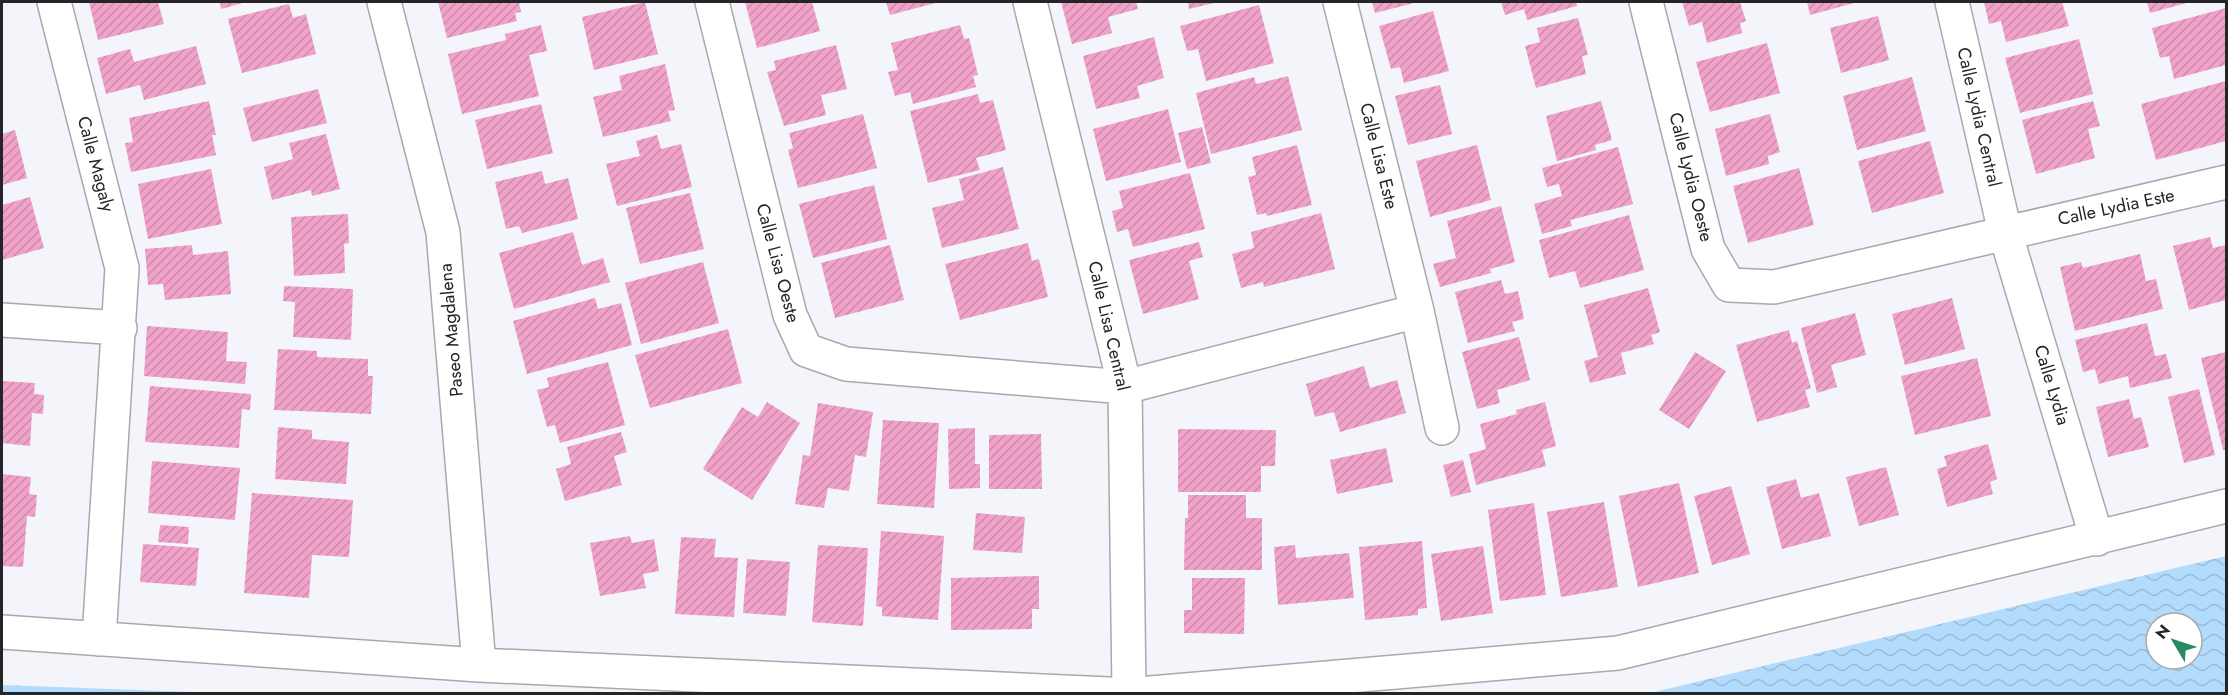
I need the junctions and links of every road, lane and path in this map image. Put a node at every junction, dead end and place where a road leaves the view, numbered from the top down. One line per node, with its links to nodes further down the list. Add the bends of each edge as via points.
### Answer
1 (54, 2): 12 (street, Calle Magaly, via 123,268)
2 (384, 2): 19 (street, Paseo Magdalena, via 443,232)
3 (712, 2): 13 (street, Calle Lisa Oeste, via 790,315 806,350 846,364)
4 (1030, 2): 13 (street, Calle Lisa Central)
5 (1340, 2): 10 (street, Calle Lisa Este)
6 (1646, 2): 9 (street, Calle Lydia Oeste, via 1708,249 1730,285 1774,287)
7 (1952, 2): 9 (street, Calle Lydia Central)
8 (2226, 183): 9 (street, Calle Lydia Este)
9 (2005, 231): 16 (street, Calle Lydia)
10 (1417, 311): 13 (street); 14 (street, Calle Lisa Este)
11 (2, 320): 12 (street)
12 (120, 328): 18 (street, Calle Magaly)
13 (1125, 387): 21 (street, Calle Lisa Central)
14 (1442, 428)
15 (2226, 506): 16 (street)
16 (2097, 539): 22 (street, via 1618,652)
17 (2, 632): 18 (street)
18 (99, 639): 19 (street)
19 (479, 665): 20 (street)
20 (1109, 693)
21 (1129, 693)
22 (1139, 693)

